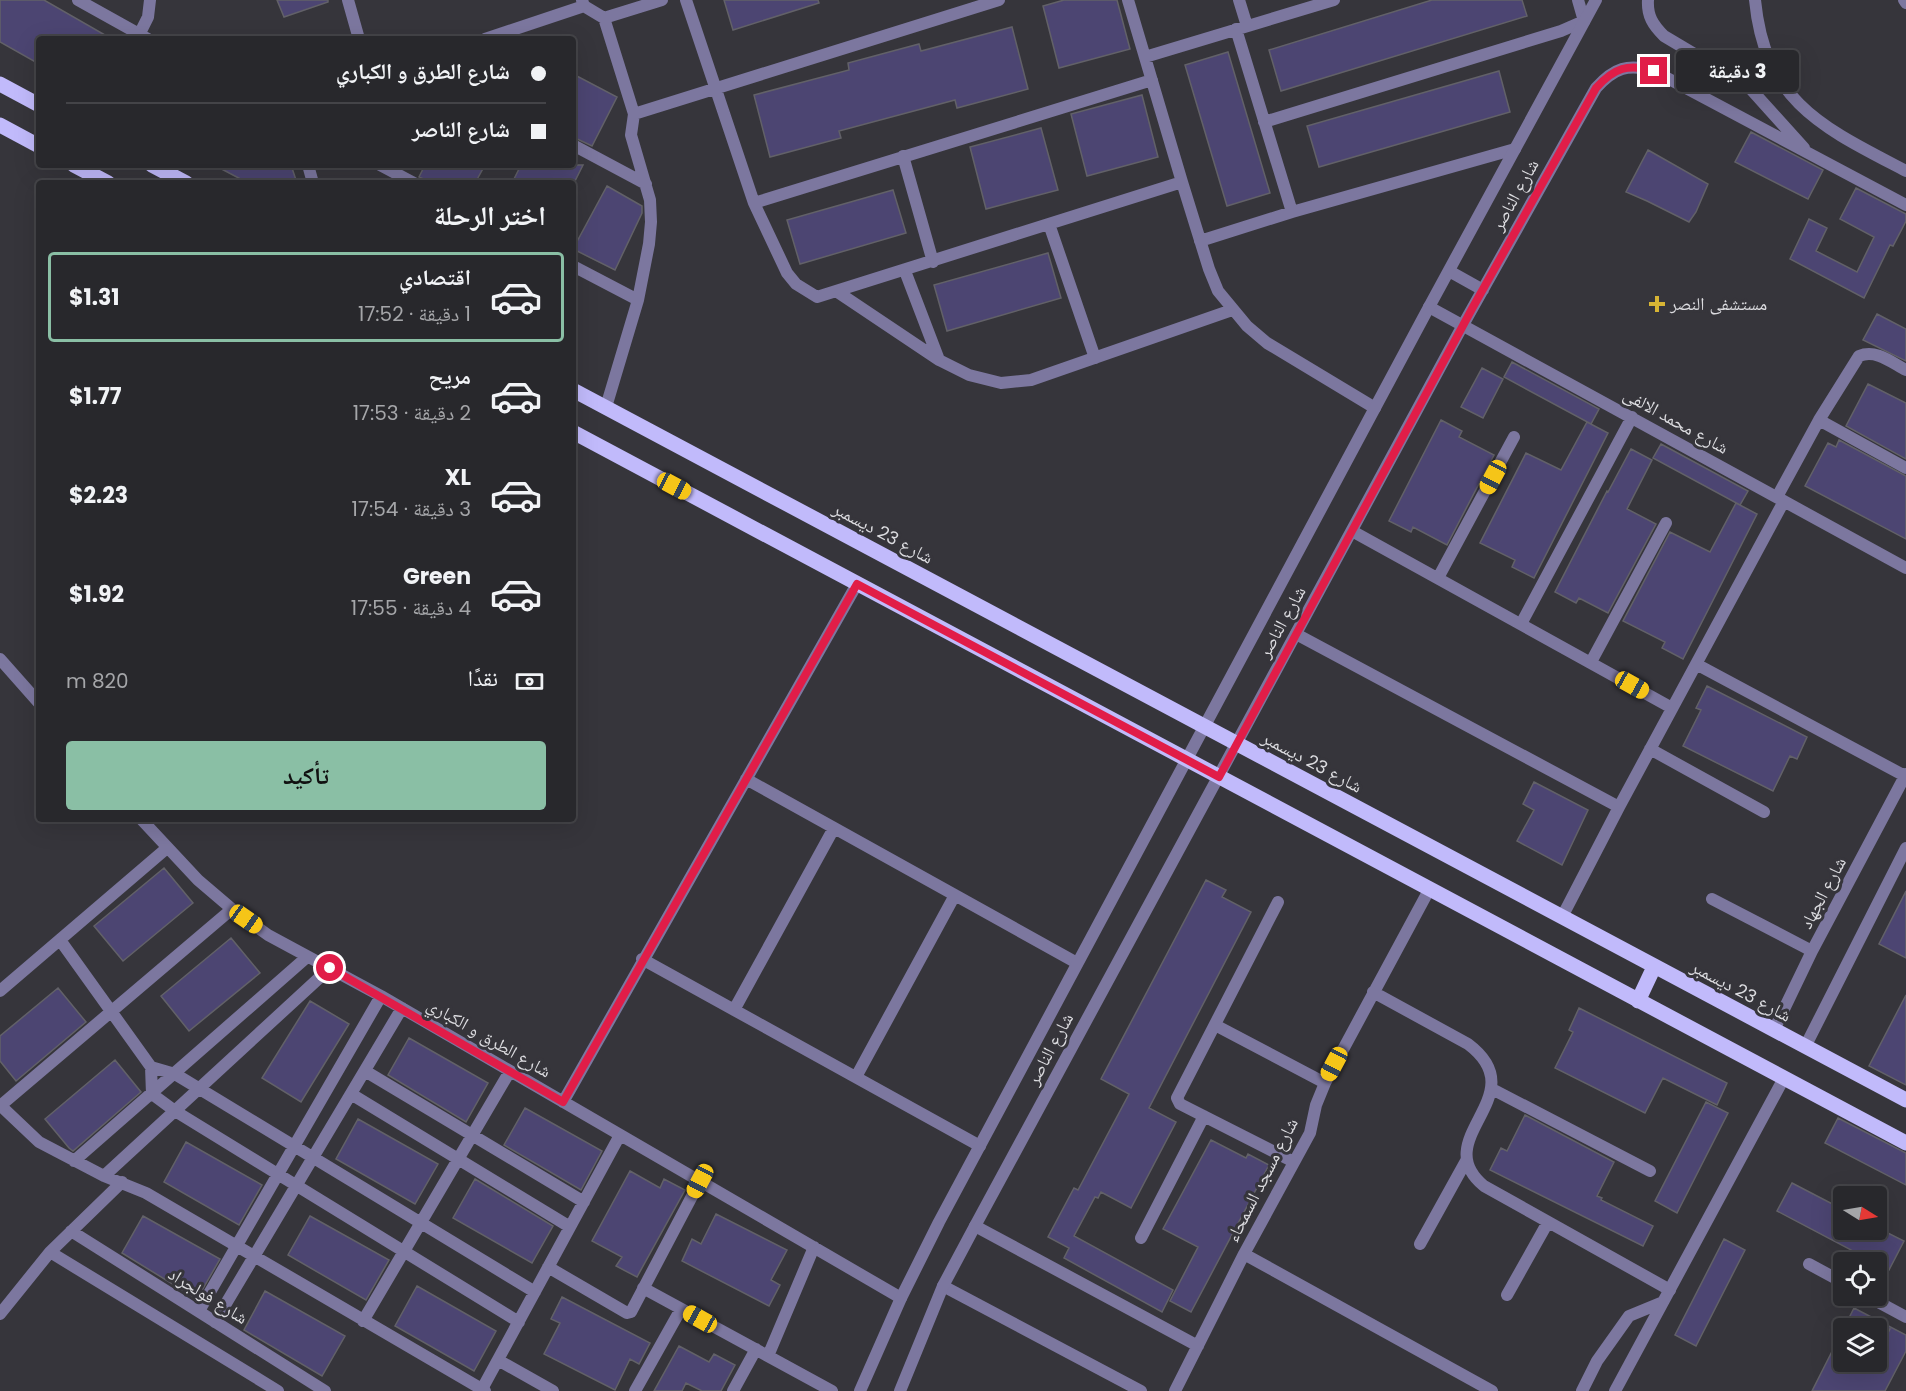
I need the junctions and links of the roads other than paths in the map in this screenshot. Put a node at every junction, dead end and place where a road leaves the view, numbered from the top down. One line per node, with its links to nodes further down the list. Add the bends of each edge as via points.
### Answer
1 (78, 0): 16 (street)
2 (150, 0): 22 (street)
3 (348, 0): 23 (street)
4 (662, 0): 18 (street)
5 (686, 0): 28 (street)
6 (999, 0): 28 (street)
7 (1128, 0): 25 (street)
8 (1239, 0): 20 (street)
9 (1284, 0): 17 (street)
10 (1334, 0): 17 (street)
11 (1578, 0): 19 (street)
12 (1596, 0): 19 (street, شارع الناصر)
13 (1648, 0): 36 (street, via 1648,14 1664,36 1748,86)
14 (1755, 0): 41 (street, via 1764,49 1790,94 1805,111 1840,137)
15 (583, 3): 18 (street); 24 (street)
16 (99, 5): 21 (street)
17 (1288, 13): 20 (street)
18 (603, 18): 30 (street)
19 (1584, 21): 31 (street); 35 (street, شارع الناصر)
20 (1242, 28): 25 (street); 31 (street)
21 (140, 36)
22 (141, 36)
23 (358, 36)
24 (493, 36)
25 (1145, 57): 26 (street)
26 (1152, 80): 37 (street); 45 (street)
27 (0, 84): 29 (main road)
28 (714, 90): 30 (street); 47 (street)
29 (36, 103)
30 (634, 114): 46 (street, via 631,135)
31 (1264, 122): 49 (street)
32 (0, 125): 33 (main road)
33 (36, 144)
34 (576, 147): 46 (street)
35 (1515, 149): 49 (street); 55 (street, شارع الناصر)
36 (1808, 152): 48 (street, شارع الناصر); 56 (street, شارع الناصر, via 1654,71 1627,67 1614,71 1596,88)
37 (903, 156): 47 (street); 52 (street)
38 (80, 168): 42 (main road)
39 (158, 168): 43 (main road)
40 (386, 168): 44 (street)
41 (1906, 171)
42 (102, 180)
43 (180, 180)
44 (408, 180)
45 (1182, 182): 50 (street); 51 (street)
46 (645, 184): 58 (street, via 651,222)
47 (754, 203): 57 (street, via 796,284 817,297)
48 (1906, 205)
49 (1292, 212): 51 (street)
50 (1049, 224): 52 (street); 62 (street)
51 (1200, 241): 60 (street, via 1218,291)
52 (933, 262): 54 (street)
53 (576, 268): 58 (street)
54 (905, 271): 57 (street); 63 (street)
55 (1449, 271): 56 (street); 59 (street, شارع الناصر)
56 (1483, 290): 61 (street, شارع الناصر)
57 (836, 291): 63 (street)
58 (638, 300): 66 (street)
59 (1429, 307): 61 (street, شارع محمد الالفى); 67 (street, شارع الناصر)
60 (1232, 310): 62 (street); 67 (street, via 1267,343)
61 (1463, 325): 68 (street, شارع محمد الالفى); 75 (street, شارع الناصر)
62 (1095, 358): 63 (street, via 1039,378 1001,383 977,378)
63 (939, 360)
64 (1906, 370): 69 (street, via 1876,354 1859,356)
65 (576, 392): 66 (main road, شارع 23 ديسمبر)
66 (606, 407): 86 (main road, شارع 23 ديسمبر)
67 (1375, 408): 86 (street, شارع الناصر)
68 (1632, 417): 73 (street, شارع محمد الالفى); 79 (street)
69 (1819, 420): 72 (street); 73 (street)
70 (576, 434): 78 (main road)
71 (1515, 437): 77 (street)
72 (1906, 468)
73 (1781, 499): 76 (street, شارع محمد الالفى); 83 (street)
74 (1666, 522): 82 (street)
75 (1352, 531): 77 (street); 80 (street, شارع الناصر)
76 (1906, 568)
77 (1438, 578): 79 (street)
78 (857, 584): 89 (main road); 92 (street)
79 (1521, 624): 82 (street)
80 (1296, 634): 87 (street, شارع الناصر); 93 (street)
81 (0, 659): 84 (street)
82 (1591, 663): 85 (street)
83 (1696, 664): 85 (street); 90 (street)
84 (36, 700)
85 (1672, 708): 88 (street)
86 (1204, 726): 87 (main road, شارع 23 ديسمبر); 89 (street, شارع الناصر)
87 (1237, 743): 91 (street, شارع الناصر); 105 (main road, شارع 23 ديسمبر)
88 (1650, 749): 93 (street); 94 (street)
89 (1186, 760): 91 (main road); 110 (street, شارع الناصر)
90 (1906, 775): 107 (street, شارع الجهاد)
91 (1219, 777): 100 (main road); 158 (street, شارع الناصر)
92 (746, 779): 96 (street); 109 (street)
93 (1619, 807): 105 (street)
94 (1764, 813)
95 (144, 822): 97 (street, شارع الطرق و الكباري)
96 (834, 828): 101 (street); 118 (street)
97 (167, 848): 104 (street, شارع الطرق و الكباري); 106 (street)
98 (1906, 848): 99 (street)
99 (1902, 866): 122 (street)
100 (1429, 890): 114 (street, شارع مسجد السمحاء); 116 (main road)
101 (955, 895): 110 (street); 127 (street)
102 (1712, 899): 107 (street)
103 (1278, 902): 120 (street)
104 (232, 909): 108 (street, شارع الطرق و الكباري); 119 (street)
105 (1562, 917): 111 (main road, شارع 23 ديسمبر)
106 (60, 940): 113 (street); 119 (street)
107 (1812, 951): 121 (street, شارع الجهاد)
108 (307, 957): 112 (street, شارع الطرق و الكباري); 126 (street)
109 (642, 959): 118 (street); 135 (street)
110 (1077, 963): 142 (street, شارع الناصر)
111 (1654, 967): 116 (main road); 121 (main road, شارع 23 ديسمبر)
112 (330, 968): 115 (street, شارع الطرق و الكباري); 130 (street)
113 (0, 991)
114 (1373, 992): 129 (street, شارع مسجد السمحاء); 131 (street, via 1479,1052 1487,1063)
115 (381, 996): 117 (street, شارع الطرق و الكباري); 143 (street)
116 (1638, 1001): 128 (main road)
117 (402, 1008): 124 (street); 125 (street, شارع الطرق و الكباري)
118 (734, 1010): 127 (street)
119 (111, 1011): 123 (street); 136 (street)
120 (1215, 1025): 129 (street); 138 (street, via 1177,1098 1180,1104)
121 (1774, 1030): 122 (main road, شارع 23 ديسمبر)
122 (1805, 1047): 134 (main road, شارع 23 ديسمبر)
123 (151, 1067): 126 (street); 132 (street)
124 (365, 1071): 133 (street); 139 (street)
125 (510, 1071): 135 (street, شارع الطرق و الكباري); 139 (street)
126 (175, 1074): 130 (street); 132 (street)
127 (856, 1077): 142 (street)
128 (1784, 1078): 141 (main road); 174 (street)
129 (1325, 1083): 148 (street, شارع مسجد السمحاء, via 1310,1133)
130 (198, 1089): 137 (street); 143 (street)
131 (1492, 1089): 147 (street, via 1470,1137); 149 (street)
132 (152, 1094): 137 (street); 146 (street)
133 (351, 1094): 144 (street); 145 (street)
134 (1906, 1100)
135 (563, 1102): 140 (street, شارع الطرق و الكباري)
136 (0, 1106): 146 (street, via 39,1142)
137 (174, 1111): 150 (street); 151 (street)
138 (1204, 1116): 148 (street); 161 (street)
139 (473, 1135): 145 (street); 155 (street)
140 (620, 1135): 152 (street, شارع الطرق و الكباري); 155 (street)
141 (1906, 1143)
142 (980, 1146): 177 (street, شارع الناصر)
143 (294, 1147): 144 (street); 150 (street)
144 (313, 1159): 154 (street); 157 (street)
145 (458, 1159): 157 (street); 159 (street)
146 (74, 1161): 151 (street)
147 (1466, 1161): 156 (street, via 1470,1172 1484,1186); 162 (street)
148 (1294, 1162): 167 (street, شارع مسجد السمحاء)
149 (1650, 1171)
150 (278, 1174): 154 (street); 163 (street)
151 (104, 1176): 153 (street)
152 (700, 1181): 164 (street, شارع الطرق و الكباري); 173 (street)
153 (122, 1182): 160 (street); 163 (street)
154 (296, 1186): 165 (street); 168 (street)
155 (584, 1202): 159 (street)
156 (1548, 1222): 174 (street); 176 (street)
157 (420, 1223): 165 (street); 175 (street)
158 (975, 1226): 172 (street, شارع الناصر); 187 (street)
159 (570, 1227): 170 (street)
160 (71, 1231): 166 (street); 181 (street, شارع فولجراد)
161 (1140, 1238)
162 (1420, 1244)
163 (236, 1246): 168 (street); 181 (street)
164 (814, 1247): 177 (street, شارع الطرق و الكباري); 189 (street)
165 (404, 1251): 184 (street); 186 (street)
166 (50, 1252): 182 (street); 192 (street)
167 (1244, 1254): 187 (street, شارع مسجد السمحاء); 202 (street)
168 (254, 1257): 184 (street); 185 (street)
169 (1809, 1264): 171 (street)
170 (548, 1267): 173 (street, via 627,1313 632,1311); 175 (street)
171 (1833, 1277)
172 (943, 1286): 199 (street, شارع الناصر); 200 (street)
173 (644, 1288): 180 (street)
174 (1670, 1290): 178 (street)
175 (535, 1292): 186 (street)
176 (1507, 1295)
177 (901, 1298): 198 (street, شارع الناصر)
178 (1663, 1302): 203 (street, via 1629,1316 1597,1361); 204 (street)
179 (1886, 1306): 183 (street)
180 (681, 1309): 188 (street); 195 (street)
181 (199, 1311): 185 (street, شارع فولجراد)
182 (0, 1314)
183 (1906, 1317)
184 (363, 1321): 191 (street)
185 (215, 1322): 193 (street, شارع فولجراد)
186 (519, 1322): 190 (street)
187 (1198, 1346): 201 (street, شارع مسجد السمحاء)
188 (756, 1349): 189 (street); 196 (street)
189 (768, 1356): 197 (street)
190 (498, 1360): 191 (street); 194 (street)
191 (483, 1390)
192 (278, 1391)
193 (325, 1391)
194 (553, 1391)
195 (635, 1391)
196 (733, 1391)
197 (832, 1391)
198 (860, 1391)
199 (900, 1391)
200 (1141, 1391)
201 (1174, 1391)
202 (1492, 1391)
203 (1582, 1391)
204 (1616, 1391)

